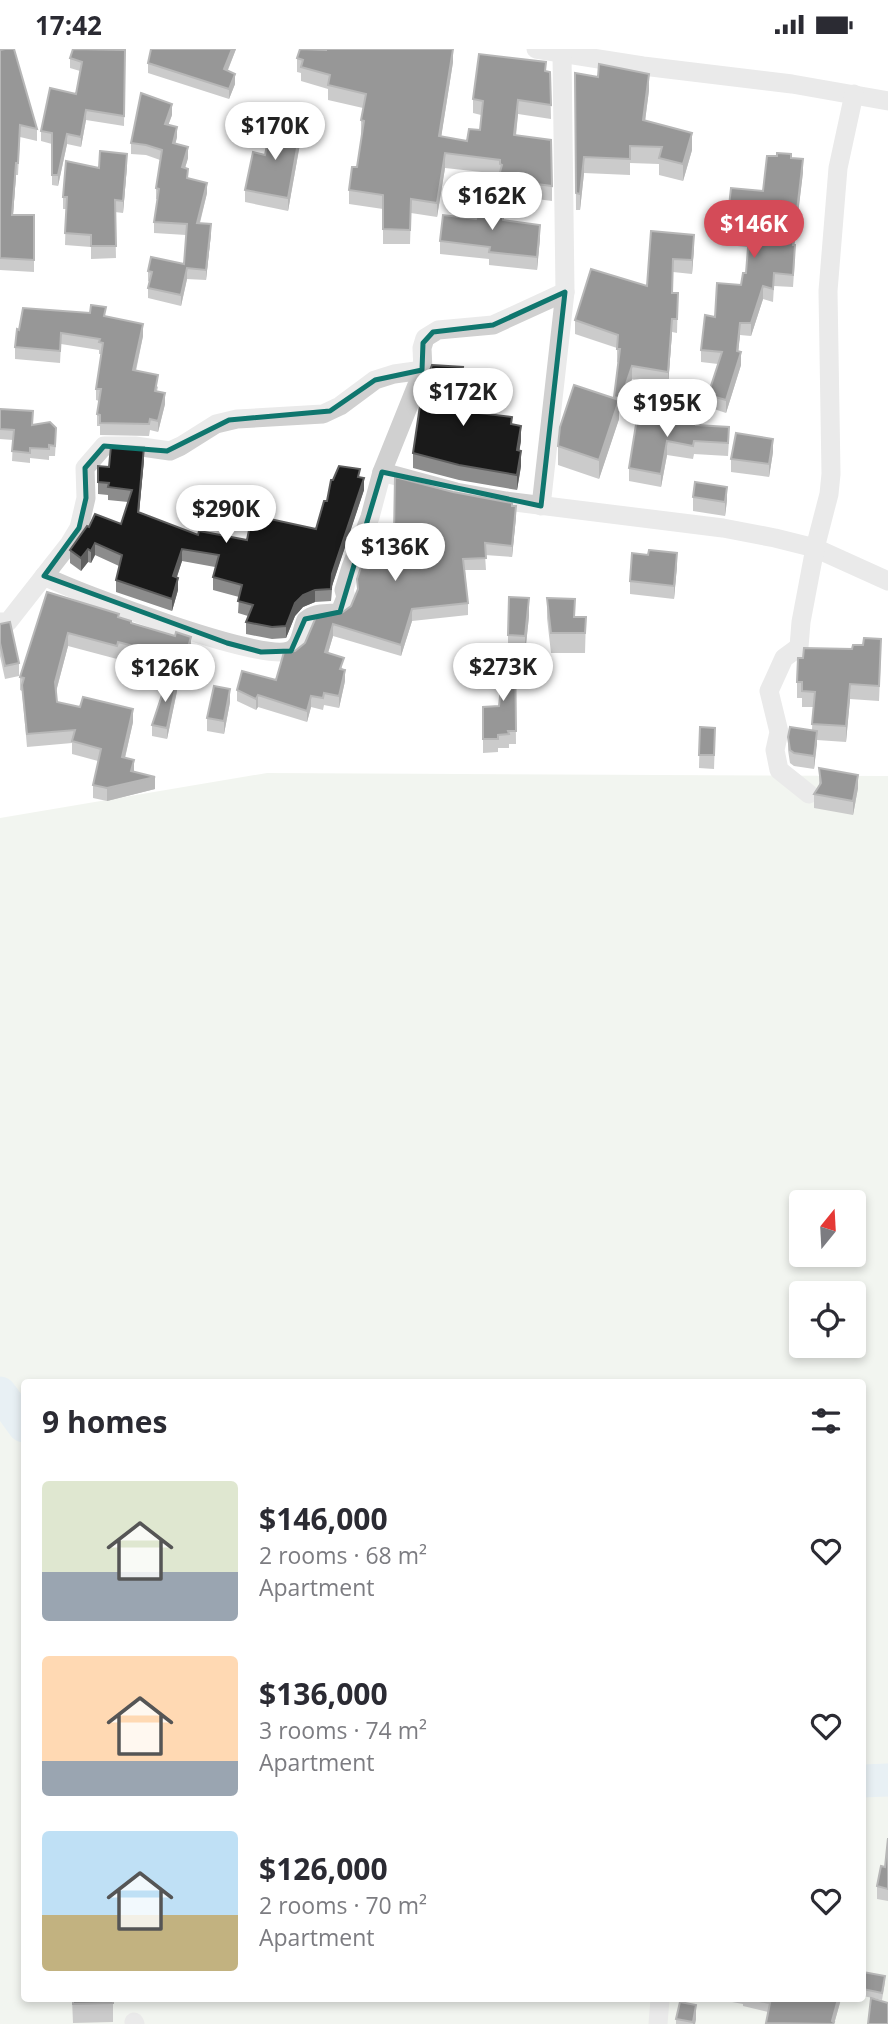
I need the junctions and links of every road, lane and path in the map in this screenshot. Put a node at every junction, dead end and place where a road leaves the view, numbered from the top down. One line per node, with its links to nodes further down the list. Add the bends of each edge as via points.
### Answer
1 (536, 49): 2 (street)
2 (562, 54): 3 (street); 5 (street)
3 (855, 94): 4 (street); 9 (street, via 836,195 828,291 831,464 829,494)
4 (888, 101)
5 (565, 292): 6 (street, via 493,325 433,332 423,343); 8 (street)
6 (423, 370): 7 (street); 10 (street, via 375,380 323,414 216,424 170,451 104,446 85,468 86,498 79,528)
7 (382, 473): 8 (street, via 456,492); 10 (street, via 340,612 309,617 292,651 261,652 227,643 72,590)
8 (541, 506): 9 (street, via 723,528)
9 (815, 548): 11 (street); 13 (street, via 799,647 784,659 769,691 779,732 775,750 779,770)
10 (44, 576): 12 (street, via 8,622)
11 (888, 581)
12 (0, 622)
13 (809, 794)
14 (660, 2002): 15 (street)
15 (658, 2024)

